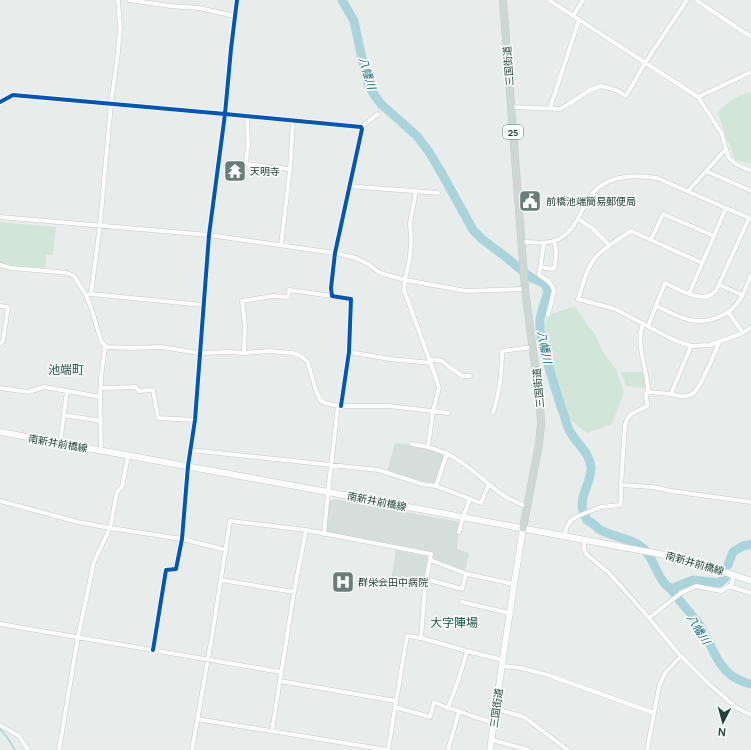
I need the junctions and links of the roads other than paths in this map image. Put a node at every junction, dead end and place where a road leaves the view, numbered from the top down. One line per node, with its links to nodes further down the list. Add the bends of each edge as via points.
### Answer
1 (118, 0): 17 (street, via 120,28)
2 (129, 0): 9 (street, via 199,8)
3 (237, 0): 9 (street)
4 (503, 0): 18 (main road, 三国街道 / 25)
5 (549, 0): 10 (street)
6 (583, 0): 10 (street)
7 (687, 0): 13 (street)
8 (696, 0): 12 (street)
9 (235, 16): 20 (street)
10 (572, 16): 11 (street)
11 (579, 20): 13 (street); 19 (street)
12 (751, 37)
13 (646, 63): 15 (street); 19 (street, via 626,96 616,90 600,86 560,109)
14 (751, 72): 15 (street)
15 (698, 97): 25 (street, via 722,134)
16 (0, 102): 17 (street, via 13,95)
17 (112, 104): 20 (street); 38 (street)
18 (512, 107): 19 (street); 43 (main road, 三国街道 / 25)
19 (550, 108)
20 (225, 114): 22 (street); 39 (street)
21 (378, 114): 24 (street)
22 (247, 116): 23 (street); 26 (street, via 246,164)
23 (293, 120): 24 (street); 26 (street)
24 (361, 127): 29 (street)
25 (726, 150): 27 (street); 28 (street, via 729,158 736,164)
26 (290, 169): 45 (street)
27 (706, 171): 31 (street); 32 (street)
28 (751, 171)
29 (349, 186): 30 (street); 47 (street)
30 (416, 191): 33 (street); 52 (street, via 410,223 410,257)
31 (751, 191)
32 (688, 192): 34 (street); 36 (street, via 657,178 620,178 602,185 594,192)
33 (438, 193)
34 (726, 208): 37 (street); 40 (street)
35 (0, 217): 38 (street)
36 (578, 219): 42 (street, via 570,231); 46 (street, via 592,228)
37 (750, 219): 53 (street)
38 (100, 225): 39 (street); 55 (street)
39 (209, 235): 45 (street); 59 (street)
40 (714, 236): 41 (street, via 663,214); 48 (street)
41 (651, 240): 46 (street, via 631,232); 48 (street)
42 (554, 241): 44 (street); 50 (street, via 555,267)
43 (522, 242): 44 (street); 54 (main road, 三国街道 / 25)
44 (544, 243): 50 (street)
45 (281, 245): 47 (street)
46 (609, 245): 64 (street, via 595,258 588,270 578,299 615,309)
47 (336, 253): 52 (street, via 356,258 380,273); 58 (street)
48 (702, 263): 56 (street)
49 (0, 265): 55 (street, via 67,273 74,276)
50 (540, 267): 63 (street, via 539,275 547,280 554,291)
51 (751, 275): 57 (street)
52 (405, 280): 54 (street, via 466,291); 76 (street, via 404,290)
53 (720, 285): 56 (street, via 708,296 698,297); 57 (street)
54 (525, 289): 72 (main road, 三国街道 / 25)
55 (88, 294): 59 (street); 70 (street)
56 (689, 294): 61 (street, via 665,283)
57 (742, 295): 62 (street)
58 (332, 296): 73 (street, via 351,298); 75 (street, via 289,290 288,297 273,296 242,301 245,325)
59 (204, 305): 74 (street)
60 (0, 306): 69 (street, via 8,307 3,341)
61 (656, 306): 62 (street, via 688,320 701,322); 65 (street)
62 (728, 312): 67 (street)
63 (548, 315)
64 (643, 323): 65 (street); 81 (street, via 640,330)
65 (648, 326): 71 (street)
66 (751, 328): 67 (street)
67 (743, 333): 68 (street)
68 (719, 343): 71 (street); 82 (street, via 700,386 693,394 681,397)
69 (0, 344)
70 (105, 346): 74 (street, via 161,347); 79 (street)
71 (691, 346): 82 (street)
72 (533, 347): 87 (street, via 502,351 499,393); 108 (main road, 三国街道 / 25, via 541,424)
73 (349, 352): 76 (street, via 390,359); 84 (street)
74 (199, 353): 75 (street); 89 (street)
75 (244, 353): 84 (street, via 270,351 301,356 307,362 322,401 325,404)
76 (430, 361): 77 (street, via 442,361 462,376); 85 (street, via 439,388)
77 (470, 376)
78 (0, 388): 80 (street, via 28,392 44,388)
79 (101, 388): 83 (street); 89 (street, via 136,387 139,391 153,390 158,418)
80 (67, 391): 83 (street); 88 (street)
81 (648, 392): 82 (street); 102 (street, via 647,406 626,420)
82 (671, 394)
83 (100, 398): 90 (street)
84 (340, 406): 85 (street, via 389,406); 99 (street)
85 (433, 411): 86 (street); 94 (street)
86 (448, 413)
87 (493, 413)
88 (64, 415): 90 (street); 92 (street)
89 (195, 420): 95 (street)
90 (101, 421): 96 (street)
91 (0, 432): 92 (main road, 南新井前橋線)
92 (60, 443): 96 (main road, 南新井前橋線)
93 (412, 444): 94 (street)
94 (428, 447): 97 (street)
95 (190, 450): 99 (street); 100 (street)
96 (101, 451): 98 (main road, 南新井前橋線)
97 (447, 453): 101 (street); 103 (street)
98 (128, 456): 100 (main road, 南新井前橋線); 110 (street)
99 (331, 464): 103 (street, via 378,470); 104 (street)
100 (188, 466): 104 (main road, 南新井前橋線); 116 (street)
101 (489, 484): 105 (street, via 481,503); 108 (street, via 507,498)
102 (621, 485): 107 (street, via 652,487); 115 (street, via 620,504 601,508 571,520)
103 (436, 486): 105 (street)
104 (328, 492): 109 (main road, 南新井前橋線); 114 (street)
105 (470, 499): 109 (street)
106 (0, 501): 110 (street)
107 (751, 502)
108 (527, 507): 111 (main road, 三国街道 / 25)
109 (463, 517): 111 (main road, 南新井前橋線); 113 (street)
110 (110, 528): 116 (street); 133 (street, via 94,562)
111 (523, 528): 115 (main road, 南新井前橋線); 125 (main road, 三国街道)
112 (306, 530): 114 (street); 118 (street, via 230,521); 127 (street)
113 (459, 532)
114 (324, 534): 119 (street, via 431,554)
115 (565, 536): 117 (main road, 南新井前橋線)
116 (182, 539): 118 (street); 135 (street, via 176,569 166,570)
117 (584, 540): 121 (main road, 南新井前橋線, via 660,554); 131 (street, via 586,554 609,573)
118 (226, 550): 123 (street)
119 (430, 560): 120 (street); 122 (street)
120 (466, 574): 122 (street, via 462,589); 125 (street)
121 (734, 575): 124 (main road, 南新井前橋線); 126 (street)
122 (426, 579): 134 (street)
123 (221, 580): 127 (street); 138 (street)
124 (751, 581)
125 (514, 584): 130 (main road, 三国街道)
126 (731, 587): 128 (street); 131 (street, via 728,586 721,591 696,586 681,593)
127 (294, 592): 140 (street)
128 (751, 593)
129 (462, 602): 130 (street)
130 (509, 613): 139 (main road, 三国街道)
131 (649, 618): 137 (street)
132 (0, 624): 133 (street)
133 (78, 637): 135 (street); 155 (street)
134 (421, 638): 136 (street); 142 (street, via 406,636)
135 (153, 650): 138 (street)
136 (467, 651): 139 (street); 144 (street)
137 (681, 656): 147 (street, via 665,673 659,687); 148 (street, via 719,694)
138 (208, 659): 140 (street); 149 (street)
139 (503, 663): 145 (main road, 三国街道); 147 (street, via 548,675)
140 (281, 672): 141 (street)
141 (280, 681): 142 (street); 152 (street)
142 (396, 701): 143 (street)
143 (395, 707): 144 (street, via 430,717 434,702); 157 (street)
144 (448, 708): 146 (street)
145 (496, 709): 150 (main road, 三国街道); 161 (street, via 524,716)
146 (459, 711): 150 (street); 158 (street)
147 (654, 713): 162 (street)
148 (751, 715)
149 (197, 719): 152 (street); 156 (street)
150 (494, 723): 153 (main road, 三国街道)
151 (0, 725): 154 (street, via 19,736)
152 (272, 731): 157 (street)
153 (492, 740): 159 (main road, 三国街道); 160 (street)
154 (28, 750)
155 (59, 750)
156 (192, 750)
157 (388, 750)
158 (448, 750)
159 (490, 750)
160 (528, 750)
161 (568, 750)
162 (647, 750)

